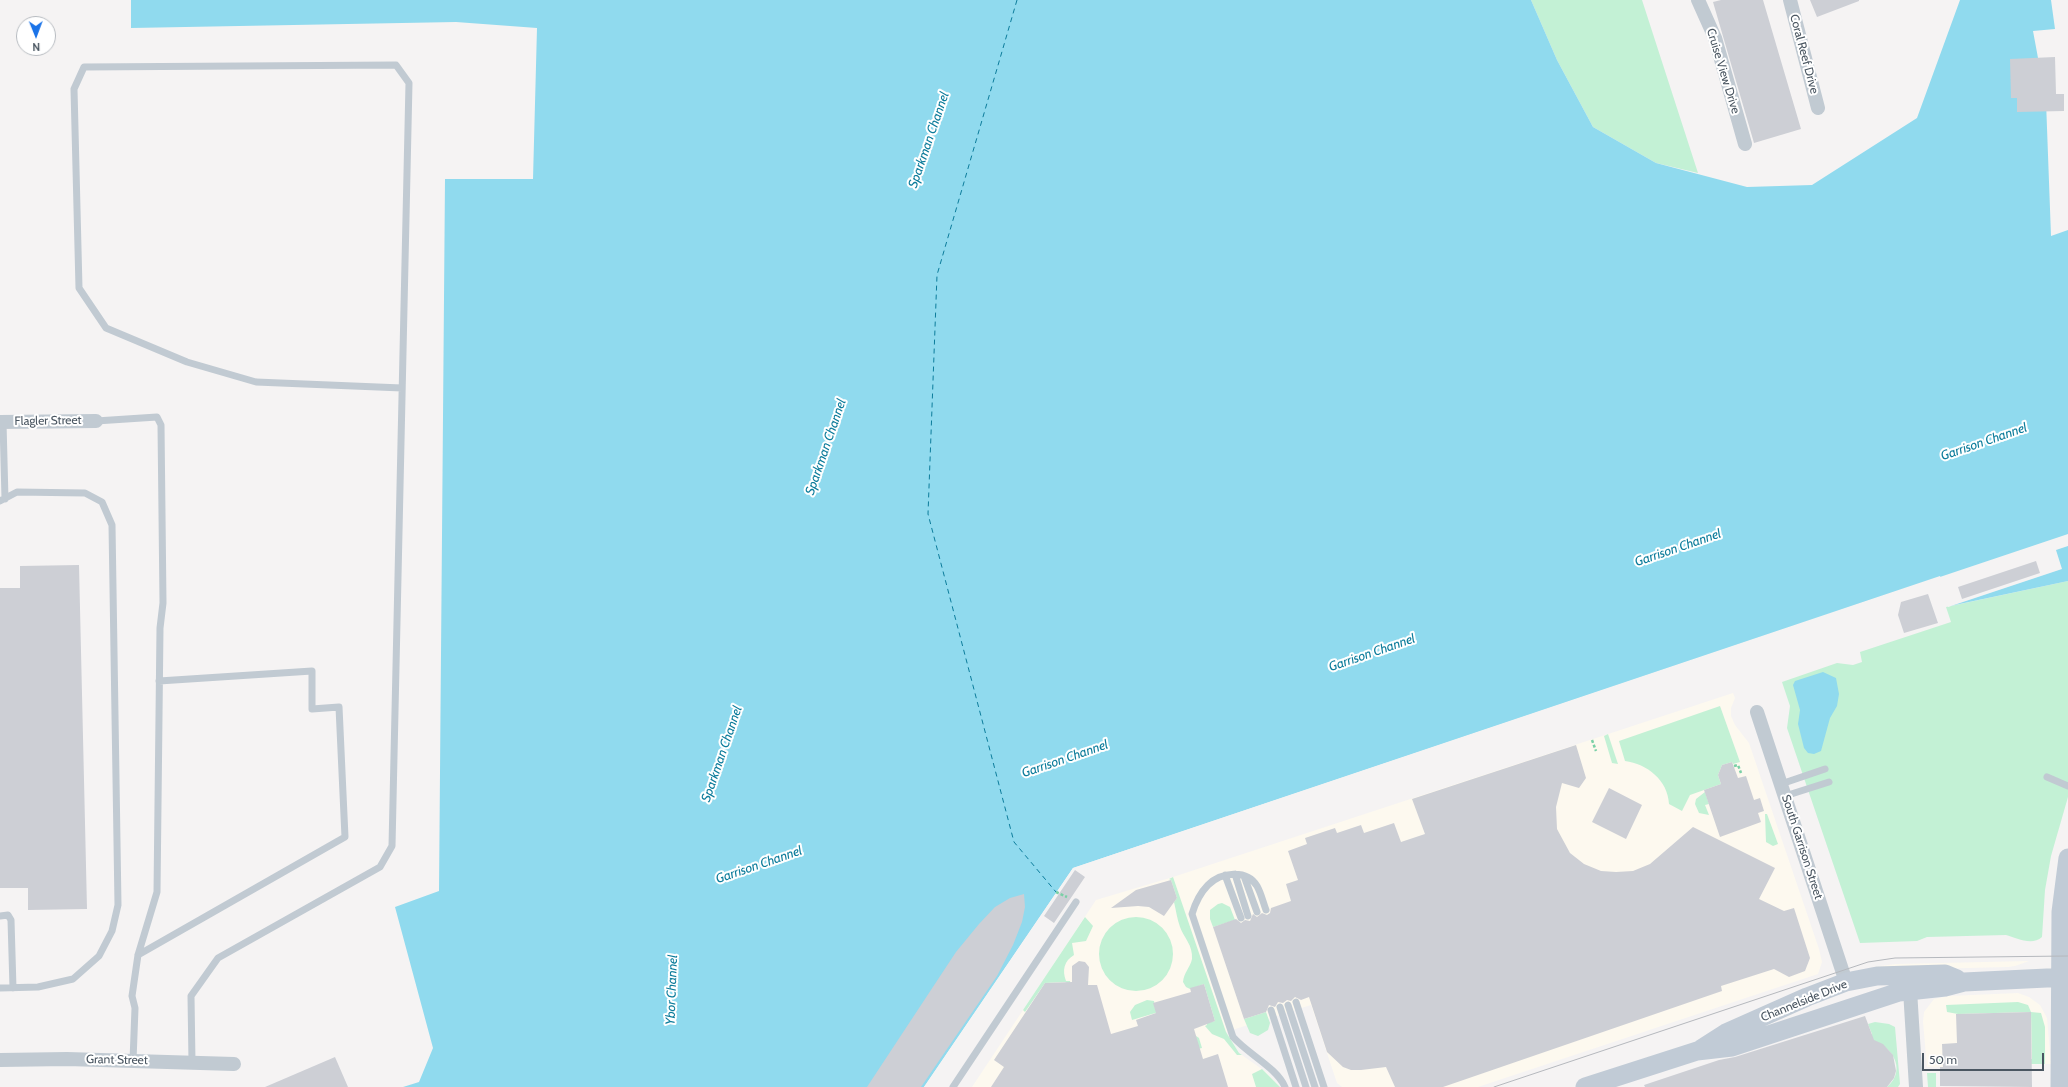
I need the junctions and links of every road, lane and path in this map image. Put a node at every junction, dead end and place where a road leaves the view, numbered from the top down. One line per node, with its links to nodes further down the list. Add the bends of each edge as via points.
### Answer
1 (1698, 0): 4 (street, Cruise View Drive, via 1715,38)
2 (1790, 0): 3 (street, Coral Reef Drive)
3 (1818, 108)
4 (1745, 144)
5 (402, 388): 5 (lane, via 409,83 396,65 84,67 74,89 79,288 106,328 188,362 256,382); 43 (lane, via 392,846 380,867 218,958 191,996)
6 (96, 421): 7 (street, Flagler Street); 9 (lane, via 157,417 161,425 163,603)
7 (2, 422): 8 (lane)
8 (2, 500): 33 (lane, via 17,492 85,493 102,502 112,525 118,905 112,931 99,956 73,979 38,987)
9 (159, 681): 28 (lane, via 156,892); 28 (lane, via 312,671 312,708 339,707 345,837)
10 (1757, 712): 19 (street, South Garrison Street)
11 (1592, 740): 12 (path)
12 (1596, 751)
13 (1734, 766): 15 (path, via 1738,765)
14 (1825, 769): 19 (lane)
15 (1741, 773)
16 (2048, 777): 18 (lane)
17 (1830, 782): 19 (lane)
18 (2068, 786)
19 (1783, 790): 30 (street, South Garrison Street)
20 (2068, 858): 29 (main road, via 2061,912)
21 (1235, 874): 22 (lane); 22 (lane, via 1244,917); 23 (lane)
22 (1226, 875): 46 (lane, via 1208,884 1195,904 1193,920 1233,1037 1243,1049 1276,1073)
23 (1244, 876): 25 (lane, via 1257,886); 26 (lane)
24 (1076, 902): 45 (lane)
25 (1266, 910)
26 (1258, 912)
27 (0, 916): 33 (lane, via 8,915 11,920)
28 (138, 955): 42 (lane, via 132,996 135,1008)
29 (2064, 977): 31 (main road, Channelside Drive); 53 (main road)
30 (1846, 982): 31 (main road, Channelside Drive, via 1877,976 1945,974); 39 (main road, via 1841,992 1825,1006 1785,1021); 40 (main road, Channelside Drive, via 1726,1033)
31 (1964, 982): 34 (main road, Channelside Drive, via 1945,987)
32 (0, 988): 33 (lane)
33 (13, 988)
34 (1910, 990): 39 (main road, Channelside Drive, via 1878,997); 52 (street)
35 (1296, 1002): 50 (lane)
36 (1288, 1005): 49 (lane)
37 (1280, 1007): 48 (lane)
38 (1271, 1010): 47 (lane)
39 (1757, 1039): 40 (main road, Channelside Drive, via 1732,1047)
40 (1697, 1051): 51 (main road, Channelside Drive)
41 (0, 1060): 42 (street, Grant Street)
42 (133, 1061): 43 (street, Grant Street)
43 (192, 1062): 44 (street, Grant Street)
44 (234, 1064)
45 (953, 1087)
46 (1285, 1087)
47 (1296, 1087)
48 (1306, 1087)
49 (1315, 1087)
50 (1324, 1087)
51 (1585, 1087)
52 (1916, 1087)
53 (2060, 1087)

